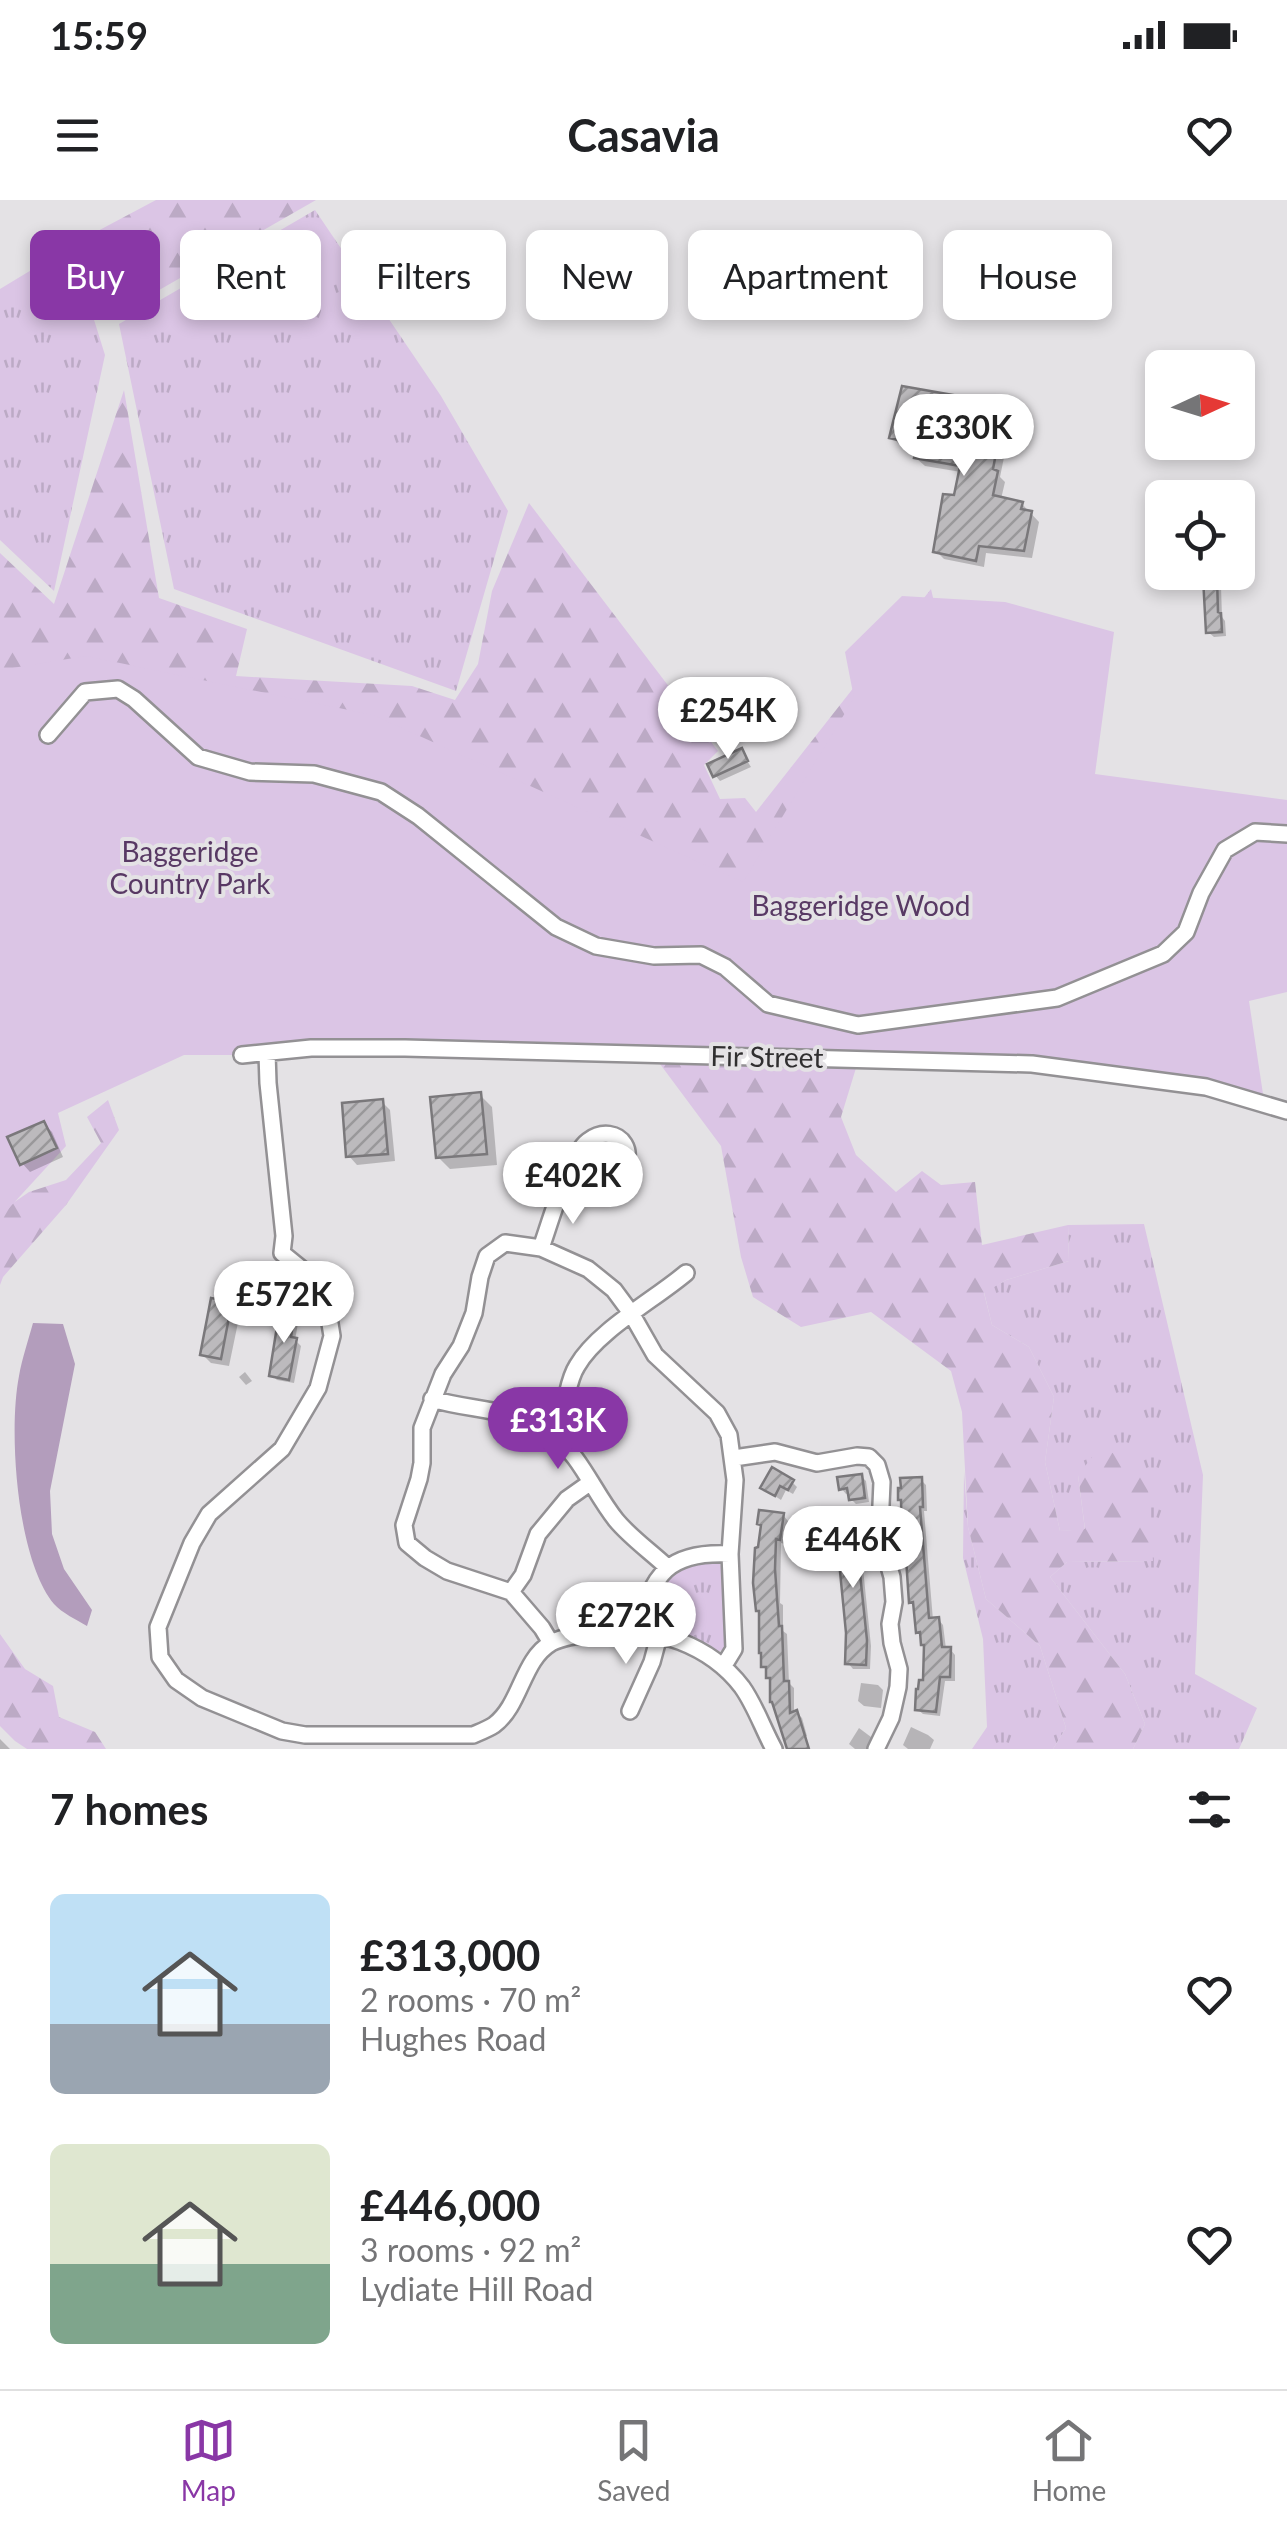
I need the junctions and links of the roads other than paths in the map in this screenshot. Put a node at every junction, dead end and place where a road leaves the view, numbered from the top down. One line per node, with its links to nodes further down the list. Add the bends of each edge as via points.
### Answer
1 (48, 735): 2 (street, via 85,692 118,689 198,757 250,772 314,774 380,792 556,927 596,946 702,956 768,1004 858,1025 1057,998 1163,954 1186,932 1225,850 1255,832)
2 (1287, 834)
3 (267, 1054): 4 (street, Fir Street); 5 (street, Fir Street, via 405,1048 1032,1064 1206,1088); 19 (street, via 282,1253 314,1279 332,1336 318,1388 282,1449 209,1514 192,1543 158,1627 160,1657 176,1680 202,1698 282,1731 446,1737 473,1735 496,1723)
4 (242, 1055)
5 (1287, 1111)
6 (561, 1194): 6 (street, via 587,1141 611,1134 626,1146 626,1168 616,1180 592,1196); 7 (street)
7 (541, 1248): 9 (street, via 588,1269); 10 (street, via 506,1243 486,1256 474,1313)
8 (686, 1273): 9 (street)
9 (631, 1314): 11 (street, via 576,1367); 12 (street, via 655,1355 717,1413)
10 (432, 1398): 11 (street, via 517,1417); 16 (street, via 406,1543 447,1571)
11 (550, 1432): 13 (street)
12 (734, 1458): 14 (street); 23 (street, via 775,1452 817,1463 869,1457 878,1465 899,1669 891,1718)
13 (591, 1482): 15 (street, via 616,1521); 16 (street, via 538,1534)
14 (730, 1554): 15 (street, via 704,1553); 20 (street, via 735,1636)
15 (667, 1568): 17 (street, via 644,1606)
16 (511, 1592): 19 (street)
17 (640, 1631): 18 (street); 19 (street)
18 (660, 1636): 20 (street, via 694,1645); 21 (street)
19 (551, 1643)
20 (723, 1667): 22 (street, via 743,1688)
21 (630, 1711)
22 (774, 1749)
23 (876, 1749)

